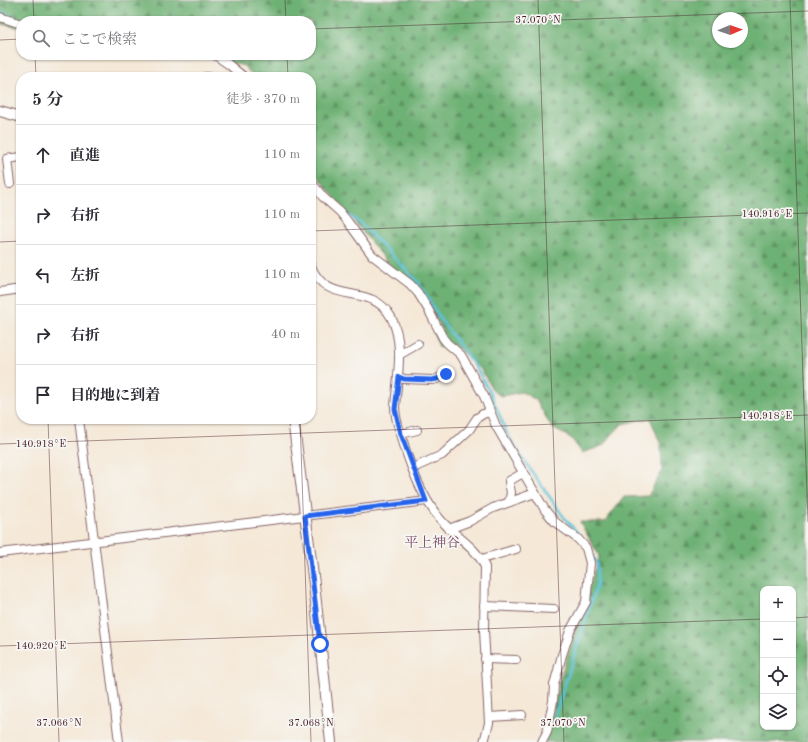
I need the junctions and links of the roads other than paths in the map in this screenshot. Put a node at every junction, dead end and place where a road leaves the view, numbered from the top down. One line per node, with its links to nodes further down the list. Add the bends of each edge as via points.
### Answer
1 (0, 18): 2 (street)
2 (16, 23)
3 (222, 60): 4 (street)
4 (237, 72)
5 (0, 111): 6 (street)
6 (16, 116)
7 (16, 158): 8 (street, via 6,159)
8 (10, 184)
9 (316, 189): 17 (street, via 356,230 372,255 418,293 443,338 461,355)
10 (316, 276): 14 (street, via 326,287 370,298 386,310 396,330)
11 (16, 290): 12 (street)
12 (0, 292)
13 (418, 344): 14 (street)
14 (399, 355): 16 (street)
15 (446, 374): 16 (street, via 432,380)
16 (399, 377): 21 (street, via 395,409)
17 (490, 412): 22 (street, via 478,418 442,455); 23 (street)
18 (80, 424): 29 (street)
19 (294, 424): 27 (street)
20 (417, 430): 21 (street)
21 (401, 434): 22 (street)
22 (413, 468): 25 (street)
23 (523, 473): 24 (street); 26 (street, via 509,481)
24 (535, 493): 26 (street); 42 (street, via 549,516 586,548 590,563 586,602 570,631 560,662 547,732)
25 (426, 501): 27 (street); 28 (street)
26 (509, 502): 28 (street)
27 (305, 516): 29 (street); 40 (street)
28 (449, 529): 32 (street)
29 (94, 542): 31 (street); 39 (street)
30 (516, 548): 32 (street)
31 (0, 553)
32 (482, 559): 33 (street, via 485,567)
33 (484, 606): 34 (street); 35 (street)
34 (554, 609)
35 (486, 659): 36 (street); 38 (street)
36 (516, 660)
37 (522, 715): 38 (street)
38 (489, 717): 41 (street)
39 (119, 742)
40 (331, 742)
41 (484, 742)
42 (542, 742)

